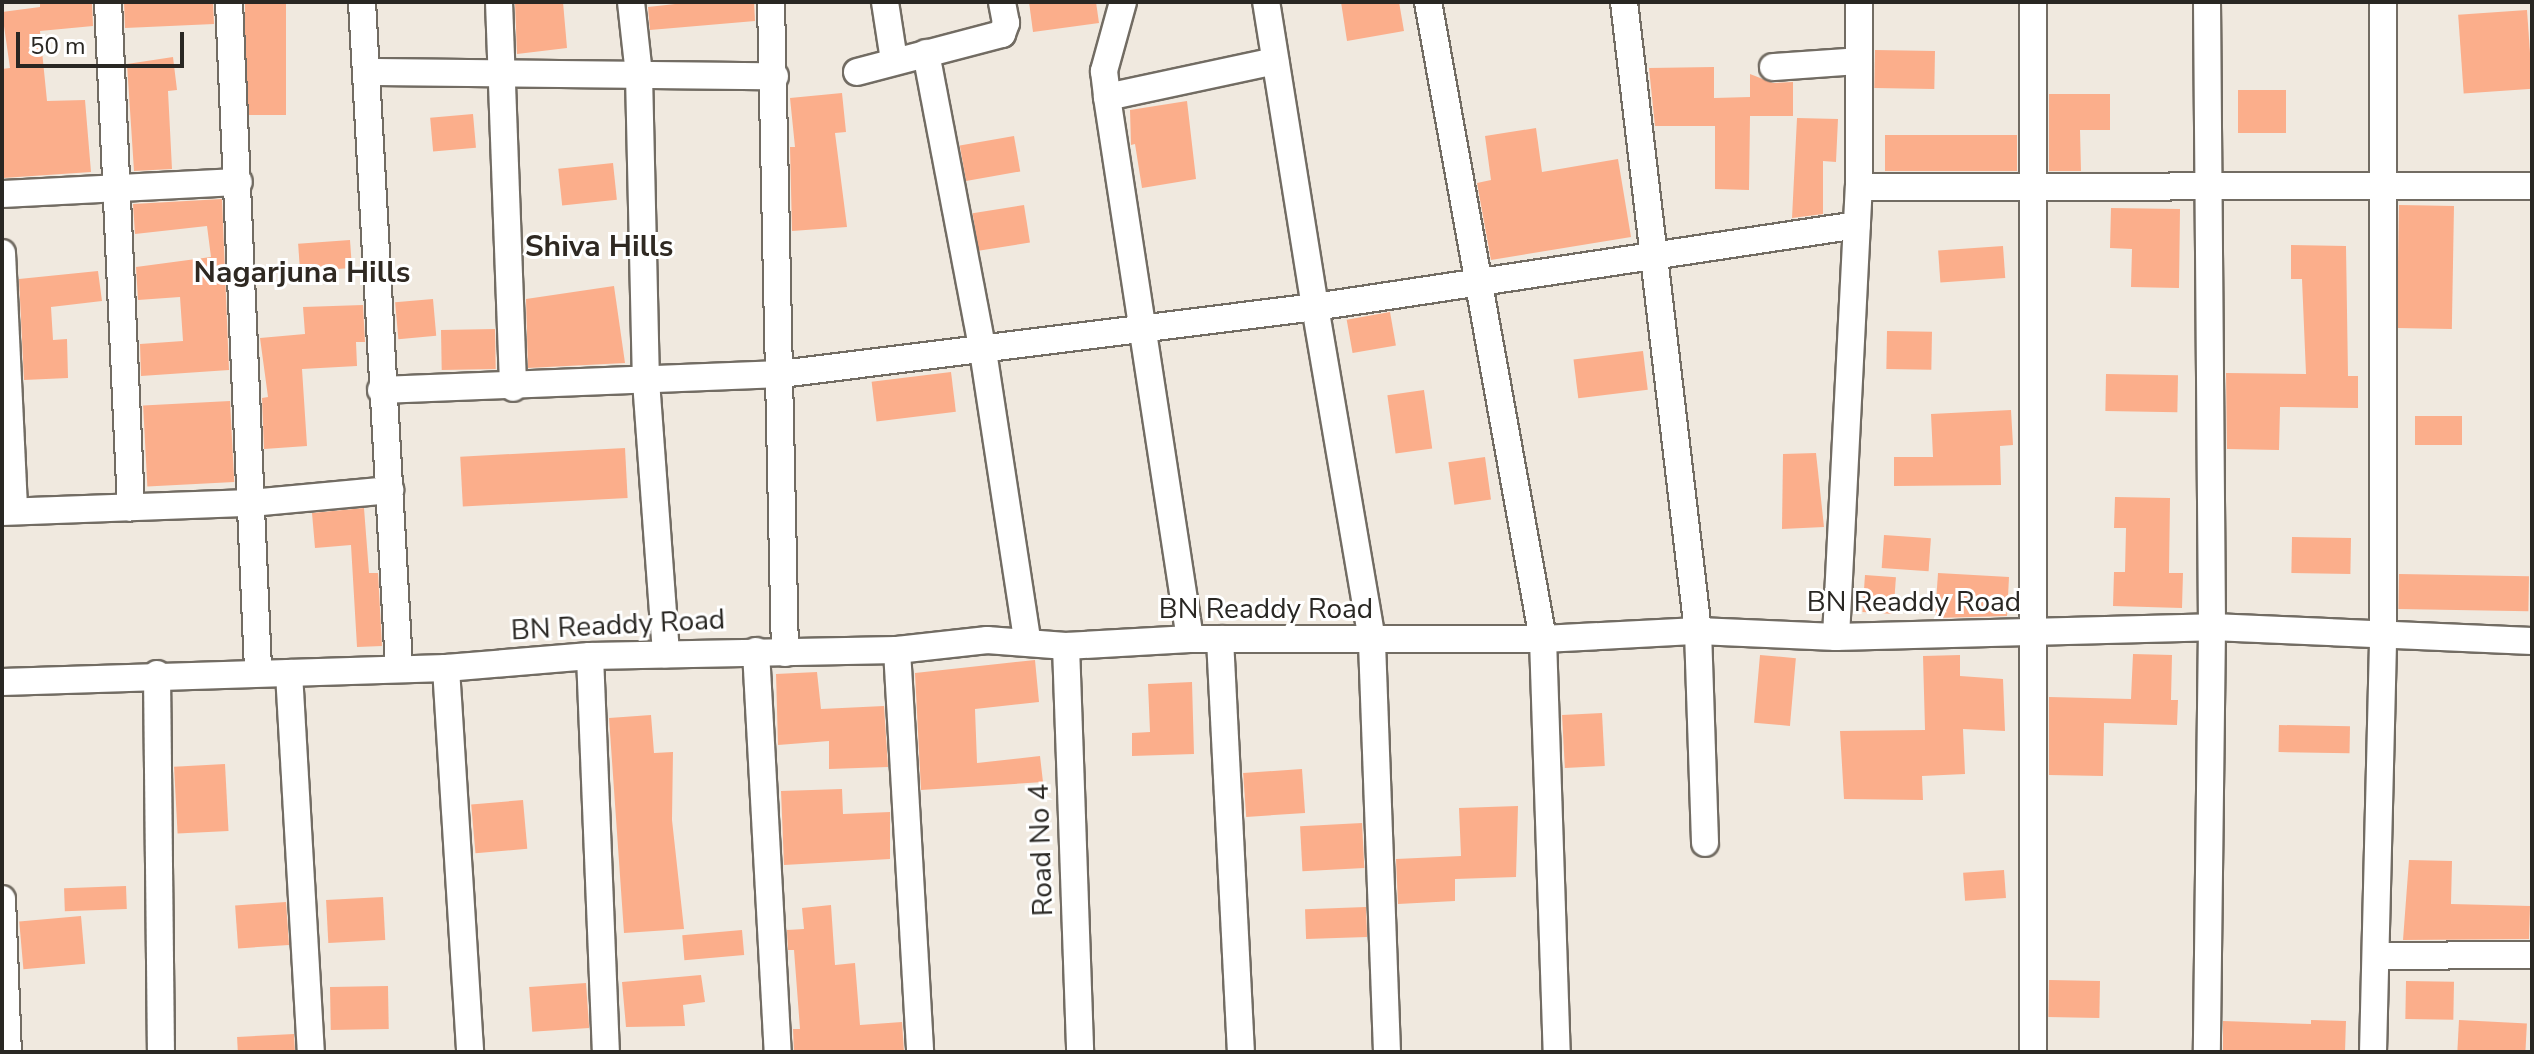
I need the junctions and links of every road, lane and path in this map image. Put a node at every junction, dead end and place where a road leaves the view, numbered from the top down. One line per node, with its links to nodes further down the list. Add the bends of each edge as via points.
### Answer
1 (108, 2): 34 (street)
2 (229, 2): 28 (street)
3 (362, 2): 22 (street)
4 (499, 2): 24 (street)
5 (631, 2): 25 (street)
6 (771, 2): 26 (street)
7 (885, 2): 18 (street)
8 (1002, 2): 17 (street, via 1002,34)
9 (1123, 2): 27 (street, via 1104,71)
10 (1266, 2): 19 (street)
11 (1428, 2): 39 (street)
12 (1624, 2): 38 (street)
13 (1859, 2): 20 (street)
14 (2033, 2): 29 (street)
15 (2207, 2): 32 (street)
16 (2383, 2): 33 (street)
17 (926, 53): 18 (street); 42 (street)
18 (894, 60): 23 (street)
19 (1275, 61): 27 (street); 40 (street)
20 (1859, 61): 21 (street); 31 (street)
21 (1773, 67)
22 (367, 72): 24 (street); 46 (street)
23 (857, 72)
24 (504, 73): 25 (street); 45 (street)
25 (639, 75): 26 (street); 44 (street)
26 (775, 76): 43 (street, via 773,204)
27 (1107, 97): 41 (street)
28 (239, 182): 34 (street); 48 (street)
29 (2033, 184): 31 (street); 32 (street); 53 (street)
30 (2532, 186): 33 (street)
31 (1859, 187): 36 (street)
32 (2207, 188): 33 (street); 51 (street)
33 (2379, 189): 55 (street)
34 (117, 190): 35 (street); 49 (street)
35 (2, 194)
36 (1857, 225): 38 (street); 54 (street)
37 (2, 253): 50 (street)
38 (1657, 257): 39 (street); 52 (street)
39 (1483, 284): 40 (street); 58 (street)
40 (1315, 307): 41 (street); 60 (street)
41 (1144, 329): 42 (street); 56 (street)
42 (983, 351): 43 (street); 59 (street)
43 (781, 374): 44 (street); 65 (street)
44 (646, 381): 45 (street); 66 (street)
45 (513, 388): 46 (street)
46 (381, 390): 47 (street)
47 (390, 490): 48 (street); 68 (street)
48 (251, 503): 49 (street); 70 (street)
49 (131, 507): 50 (street)
50 (8, 512)
51 (2212, 627): 53 (street, BN Readdy Road); 55 (street, BN Readdy Road); 90 (street)
52 (1698, 631): 54 (street, BN Readdy Road); 58 (street, BN Readdy Road); 74 (street)
53 (2032, 634): 54 (street, BN Readdy Road); 89 (street)
54 (1836, 637)
55 (2383, 638): 61 (street, BN Readdy Road); 77 (street)
56 (1190, 639): 57 (street, BN Readdy Road); 62 (street, BN Readdy Road)
57 (1220, 639): 60 (street, BN Readdy Road); 86 (street)
58 (1543, 639): 60 (street, BN Readdy Road); 88 (street)
59 (1027, 640): 62 (street, BN Readdy Road); 63 (street, BN Readdy Road)
60 (1372, 640): 87 (street)
61 (2532, 641)
62 (1066, 646): 85 (street, Road No 4)
63 (897, 650): 65 (street, BN Readdy Road); 84 (street)
64 (756, 651): 65 (street, BN Readdy Road); 66 (street, BN Readdy Road); 83 (street)
65 (785, 653)
66 (666, 654): 67 (street, BN Readdy Road)
67 (590, 656): 69 (street, BN Readdy Road); 82 (street)
68 (399, 666): 69 (street, BN Readdy Road); 71 (street, BN Readdy Road)
69 (446, 668): 81 (street)
70 (258, 670): 71 (street, BN Readdy Road); 72 (street, BN Readdy Road)
71 (289, 673): 80 (street)
72 (157, 674): 73 (street, BN Readdy Road); 79 (street)
73 (2, 682)
74 (1705, 843)
75 (2, 899): 78 (street)
76 (2532, 955): 77 (street)
77 (2378, 956): 91 (street)
78 (8, 1052)
79 (161, 1052)
80 (311, 1052)
81 (470, 1052)
82 (606, 1052)
83 (778, 1052)
84 (920, 1052)
85 (1080, 1052)
86 (1241, 1052)
87 (1387, 1052)
88 (1557, 1052)
89 (2033, 1052)
90 (2207, 1052)
91 (2373, 1052)

